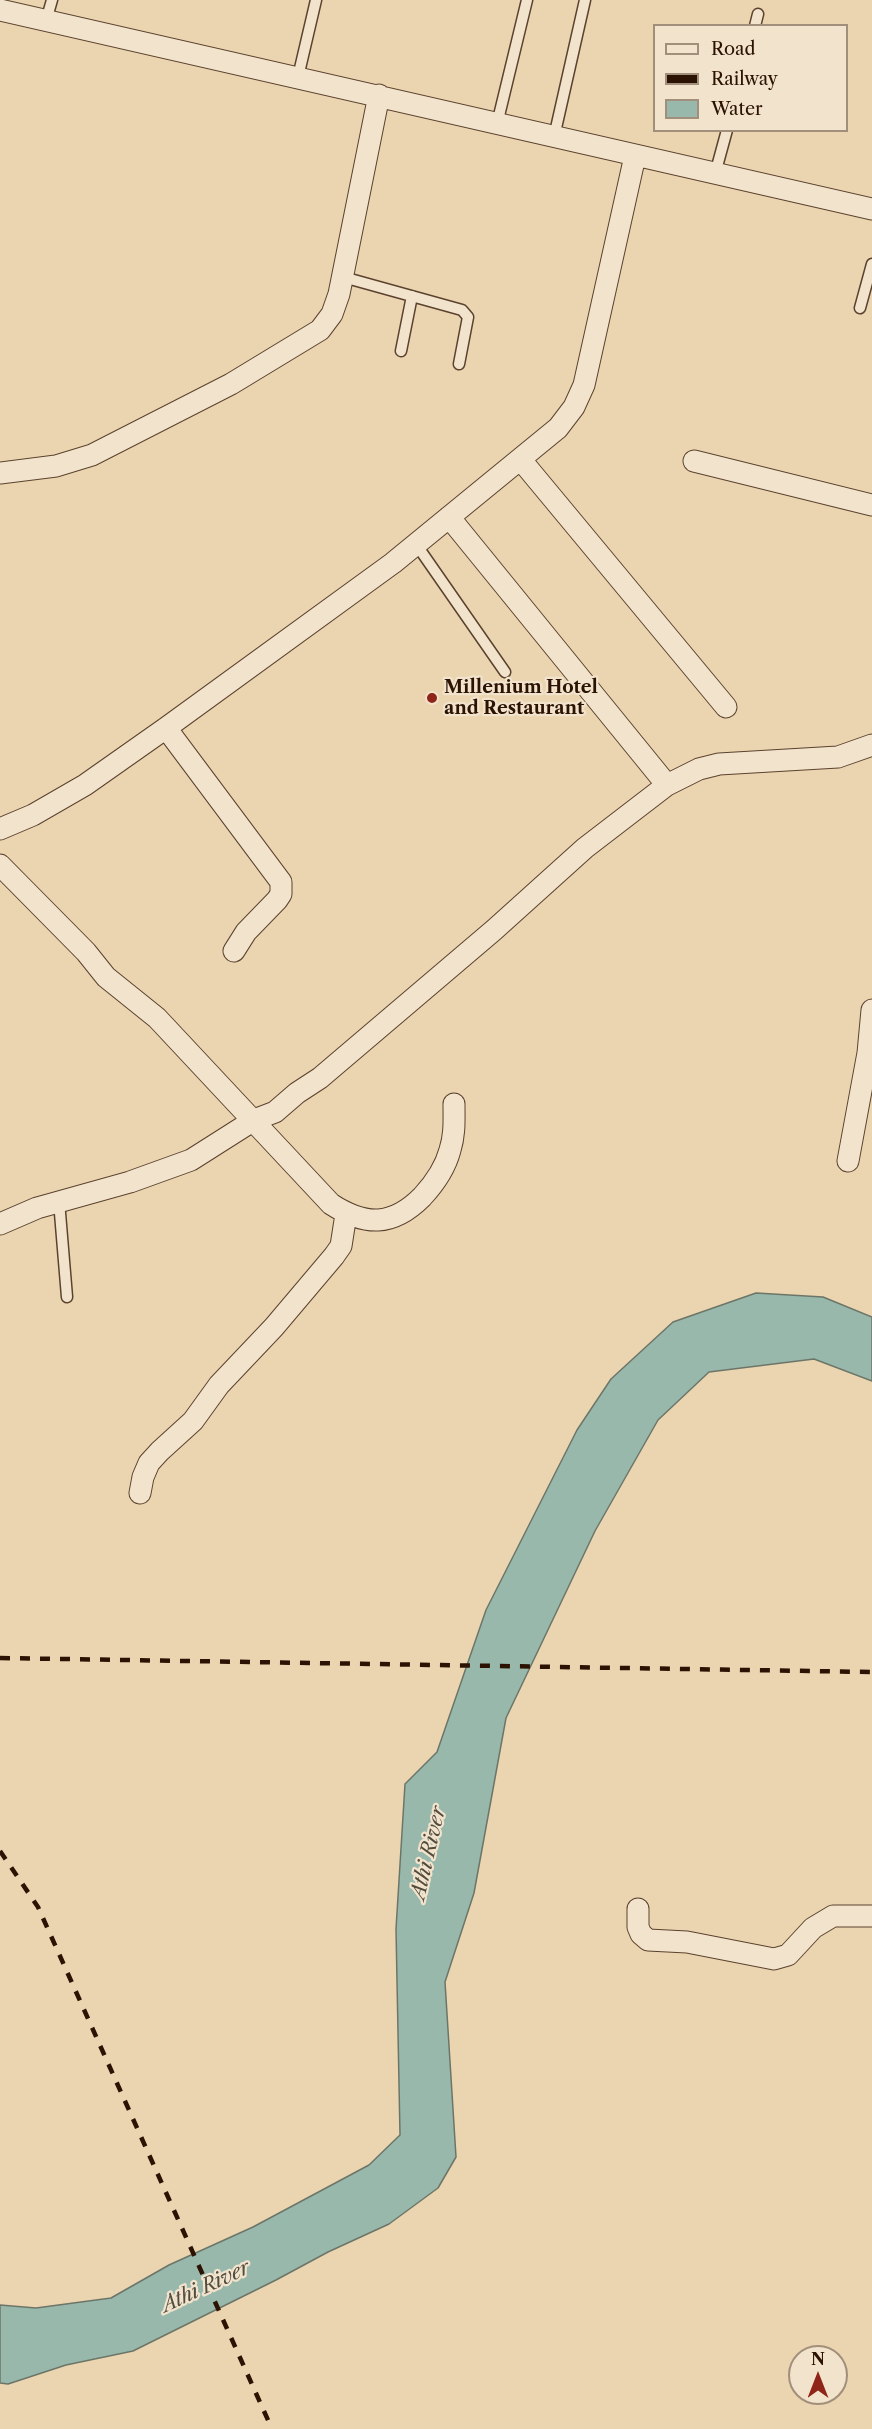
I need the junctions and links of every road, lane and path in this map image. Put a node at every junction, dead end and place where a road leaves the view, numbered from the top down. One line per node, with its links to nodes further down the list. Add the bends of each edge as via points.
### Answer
1 (52, 0): 7 (lane)
2 (316, 0): 9 (lane)
3 (526, 0): 11 (lane)
4 (585, 0): 13 (lane)
5 (6, 7): 7 (street)
6 (758, 14): 8 (lane)
7 (46, 21): 9 (street)
8 (756, 24)
9 (298, 77): 10 (street)
10 (379, 95): 11 (street); 18 (street)
11 (497, 124): 13 (street)
12 (726, 132): 15 (lane)
13 (554, 137): 14 (street)
14 (635, 156): 15 (street); 23 (street, via 584,385 558,428)
15 (715, 174): 16 (street)
16 (872, 209)
17 (872, 264): 20 (lane)
18 (343, 277): 19 (lane); 25 (street, via 332,314 320,330 231,384 92,455 56,466)
19 (412, 296): 21 (lane); 22 (lane, via 462,310 468,318)
20 (860, 308)
21 (400, 351)
22 (459, 364)
23 (521, 460): 27 (street); 30 (street)
24 (694, 461): 26 (street)
25 (0, 473)
26 (872, 505)
27 (449, 517): 28 (street); 33 (street)
28 (416, 544): 29 (lane); 31 (street)
29 (505, 672)
30 (726, 707)
31 (166, 728): 34 (street, via 85,785); 36 (street, via 281,882 278,900 246,932)
32 (872, 745): 33 (street, via 837,758 718,765 699,769)
33 (667, 785): 39 (street, via 585,848 320,1078 275,1112)
34 (0, 829)
35 (0, 865): 39 (street, via 106,977 157,1018)
36 (234, 951)
37 (872, 1010): 40 (street)
38 (454, 1104): 42 (street, via 454,1131 442,1173 416,1202 402,1214 386,1219 372,1221)
39 (254, 1120): 41 (street, via 183,1163); 42 (street, via 330,1204)
40 (848, 1161)
41 (59, 1201): 43 (street); 44 (lane)
42 (346, 1214): 45 (street, via 341,1246 334,1256 219,1385 193,1421 149,1463)
43 (0, 1224)
44 (67, 1297)
45 (140, 1493)
46 (638, 1910): 47 (street, via 638,1927 648,1940 687,1942 774,1959 788,1955 813,1928 833,1916)
47 (872, 1916)

